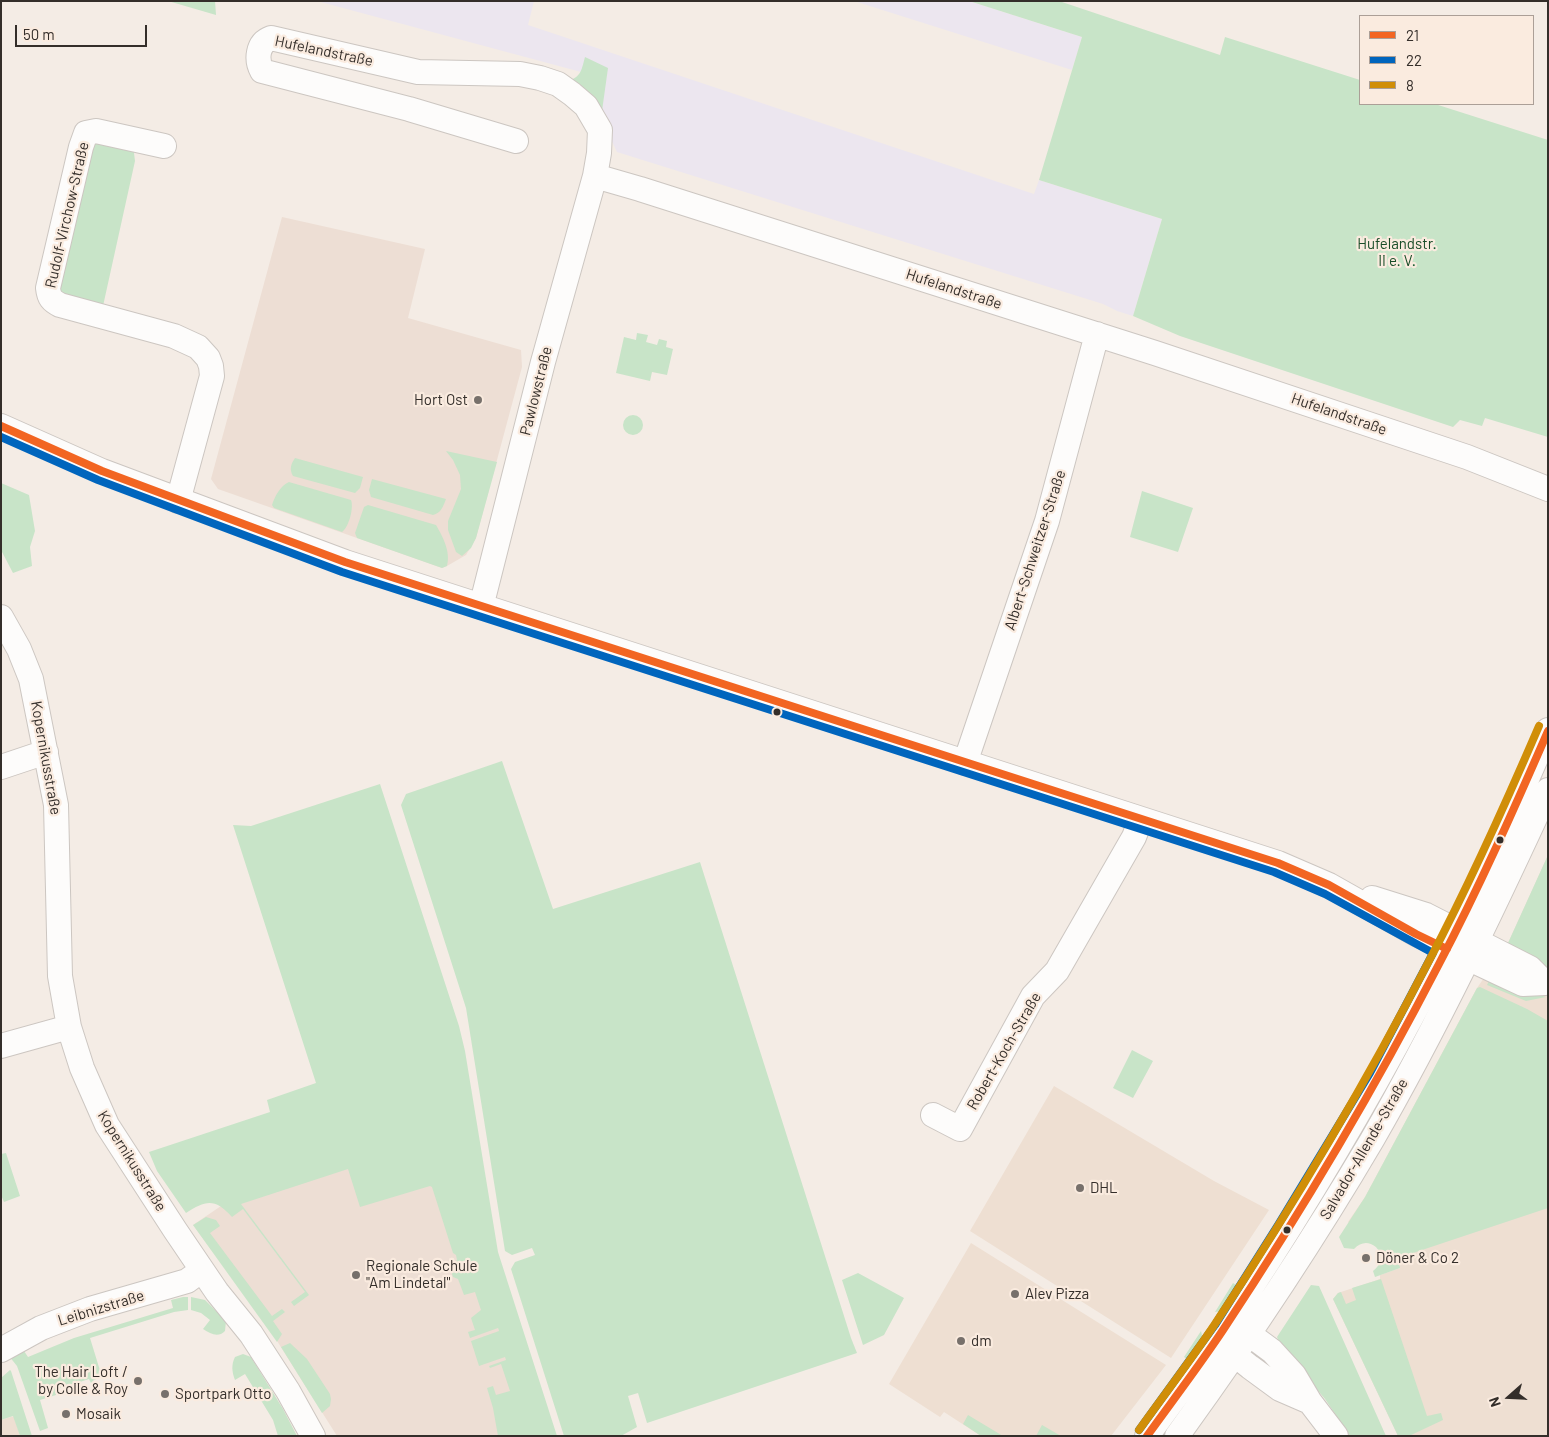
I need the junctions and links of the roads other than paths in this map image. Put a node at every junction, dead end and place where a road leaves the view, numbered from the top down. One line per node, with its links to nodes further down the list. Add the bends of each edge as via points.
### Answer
1 (418, 72): 2 (street); 2 (street, Hufelandstraße, via 270,38 265,40 259,51 262,71); 5 (street, Hufelandstraße, via 520,74 558,84 586,106 600,130)
2 (409, 109): 3 (street, Hufelandstraße)
3 (516, 140)
4 (164, 146): 9 (street, Rudolf-Virchow-Straße, via 96,131 86,133 48,296 60,305 174,336 198,347 208,358 212,376)
5 (595, 176): 6 (street, Hufelandstraße); 10 (street, Pawlowstraße)
6 (1097, 334): 8 (street, Hufelandstraße, via 1467,457); 14 (street, Albert-Schweitzer-Straße, via 1047,521)
7 (1, 426): 9 (street)
8 (1548, 489)
9 (178, 501): 10 (street)
10 (480, 607): 14 (street)
11 (1, 617): 13 (street, Kopernikusstraße, via 31,679)
12 (1548, 730): 18 (street, Salvador-Allende-Straße)
13 (46, 752): 15 (street); 20 (street, Kopernikusstraße, via 56,805 60,976)
14 (965, 763): 17 (street)
15 (1, 767)
16 (1548, 790): 19 (street, Salvador-Allende-Straße)
17 (1141, 819): 18 (street, via 1278,863 1329,885 1426,915); 22 (street, Robert-Koch-Straße, via 1134,837 1057,971 1032,996 960,1129)
18 (1451, 939): 19 (street); 24 (street, Salvador-Allende-Straße, via 1350,1127)
19 (1473, 950): 25 (street, Salvador-Allende-Straße, via 1371,1141)
20 (69, 1027): 21 (street); 23 (street, Kopernikusstraße, via 82,1068 107,1126)
21 (1, 1046)
22 (933, 1115)
23 (202, 1270): 26 (street, Leibnizstraße, via 187,1281 90,1309 48,1325); 29 (street, Kopernikusstraße, via 267,1358)
24 (1223, 1331): 25 (street); 27 (street); 30 (street, Salvador-Allende-Straße)
25 (1249, 1334): 27 (street, Salvador-Allende-Straße); 28 (street, via 1265,1345 1294,1375)
26 (1, 1350)
27 (1235, 1355): 28 (street, via 1280,1389); 31 (street, Salvador-Allende-Straße)
28 (1310, 1402): 32 (street)
29 (313, 1436)
30 (1146, 1436)
31 (1177, 1436)
32 (1336, 1436)

